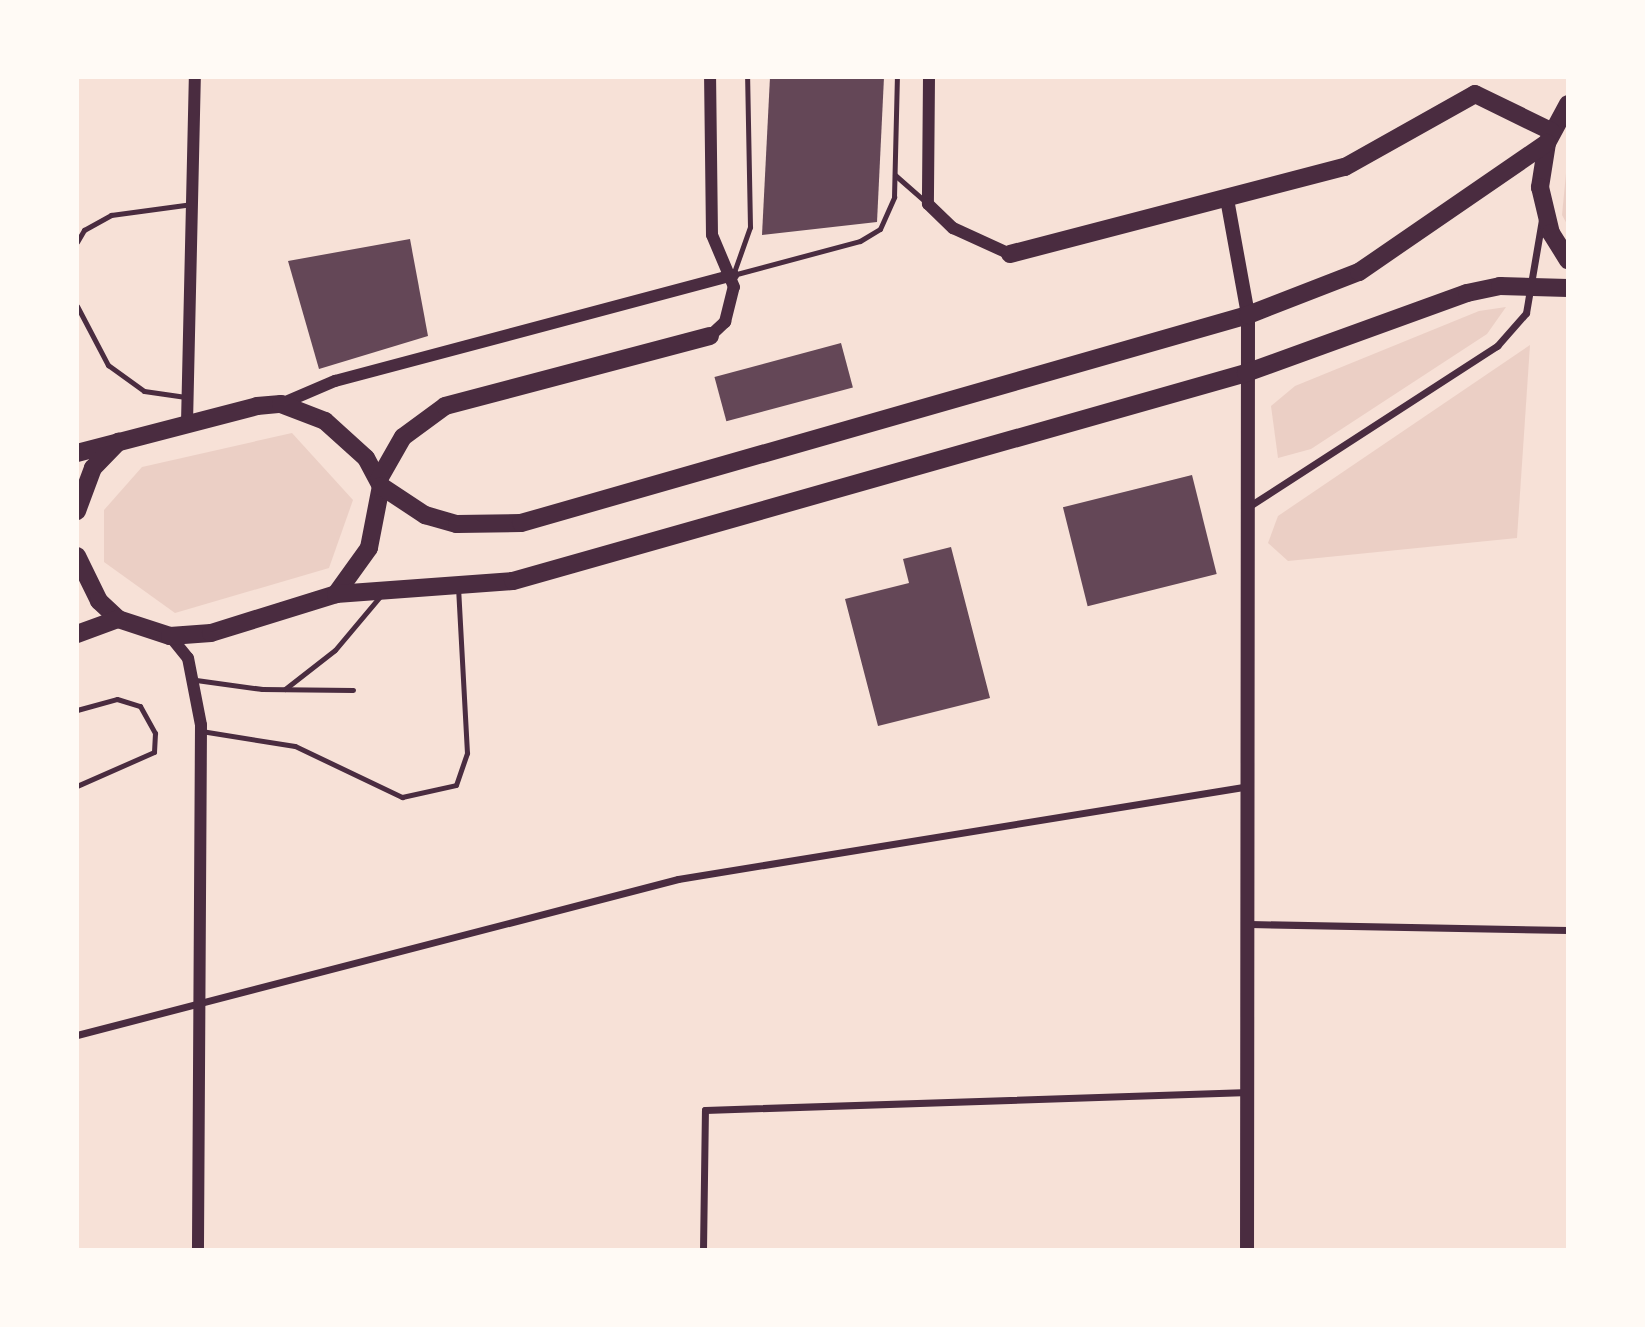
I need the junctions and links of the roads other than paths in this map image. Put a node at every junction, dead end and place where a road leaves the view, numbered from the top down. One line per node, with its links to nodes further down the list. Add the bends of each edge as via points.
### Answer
1 (195, 77): 10 (street)
2 (710, 77): 16 (street, via 712,235)
3 (747, 77): 16 (lane, via 750,227)
4 (897, 77): 8 (lane)
5 (929, 77): 11 (street)
6 (1568, 104): 7 (main road)
7 (1549, 137): 9 (main road, via 1475,94 1345,167); 12 (main road); 20 (main road, via 1359,272)
8 (895, 175): 11 (lane); 16 (lane, via 891,215 870,235)
9 (1227, 199): 14 (main road); 20 (main road)
10 (192, 204): 13 (lane, via 111,215 84,230); 23 (street)
11 (928, 204): 14 (street, via 953,228)
12 (1543, 208): 15 (main road); 17 (street)
13 (77, 242)
14 (1010, 254)
15 (1568, 260)
16 (733, 275): 21 (street, via 733,301); 24 (street, via 335,381)
17 (1531, 285): 18 (main road); 22 (main road, via 1467,293); 29 (street, via 1527,313 1497,346)
18 (1568, 288)
19 (77, 306): 23 (lane, via 108,365 144,391)
20 (1248, 315): 22 (main road); 28 (main road, via 521,523 457,524 425,515)
21 (710, 337): 28 (main road, via 445,406 403,437)
22 (1246, 373): 29 (main road); 32 (main road, via 566,570)
23 (189, 398): 25 (street)
24 (281, 404): 25 (main road); 28 (main road, via 303,409 349,439)
25 (187, 423): 26 (main road)
26 (119, 442): 27 (main road); 30 (main road, via 93,468)
27 (77, 453)
28 (380, 482): 34 (main road, via 369,548)
29 (1247, 508): 44 (main road)
30 (77, 511)
31 (77, 555): 35 (main road, via 94,593)
32 (457, 585): 33 (main road); 42 (lane, via 467,753 456,785 402,797 295,746)
33 (386, 589): 34 (main road); 39 (lane, via 335,650)
34 (336, 594): 37 (main road, via 211,633)
35 (118, 619): 36 (main road); 37 (main road)
36 (77, 634)
37 (170, 636): 38 (street)
38 (196, 680): 39 (lane); 42 (street)
39 (285, 690): 40 (lane)
40 (353, 690)
41 (77, 710): 43 (lane, via 117,699 140,706 155,733 154,752)
42 (201, 731): 47 (street)
43 (77, 786)
44 (1250, 786): 45 (main road); 47 (street, via 678,879)
45 (1251, 924): 46 (street); 49 (main road)
46 (1568, 930)
47 (200, 1003): 48 (street); 50 (street)
48 (77, 1035)
49 (1249, 1092): 51 (street, via 705,1110); 52 (main road)
50 (198, 1250)
51 (703, 1250)
52 (1247, 1250)

